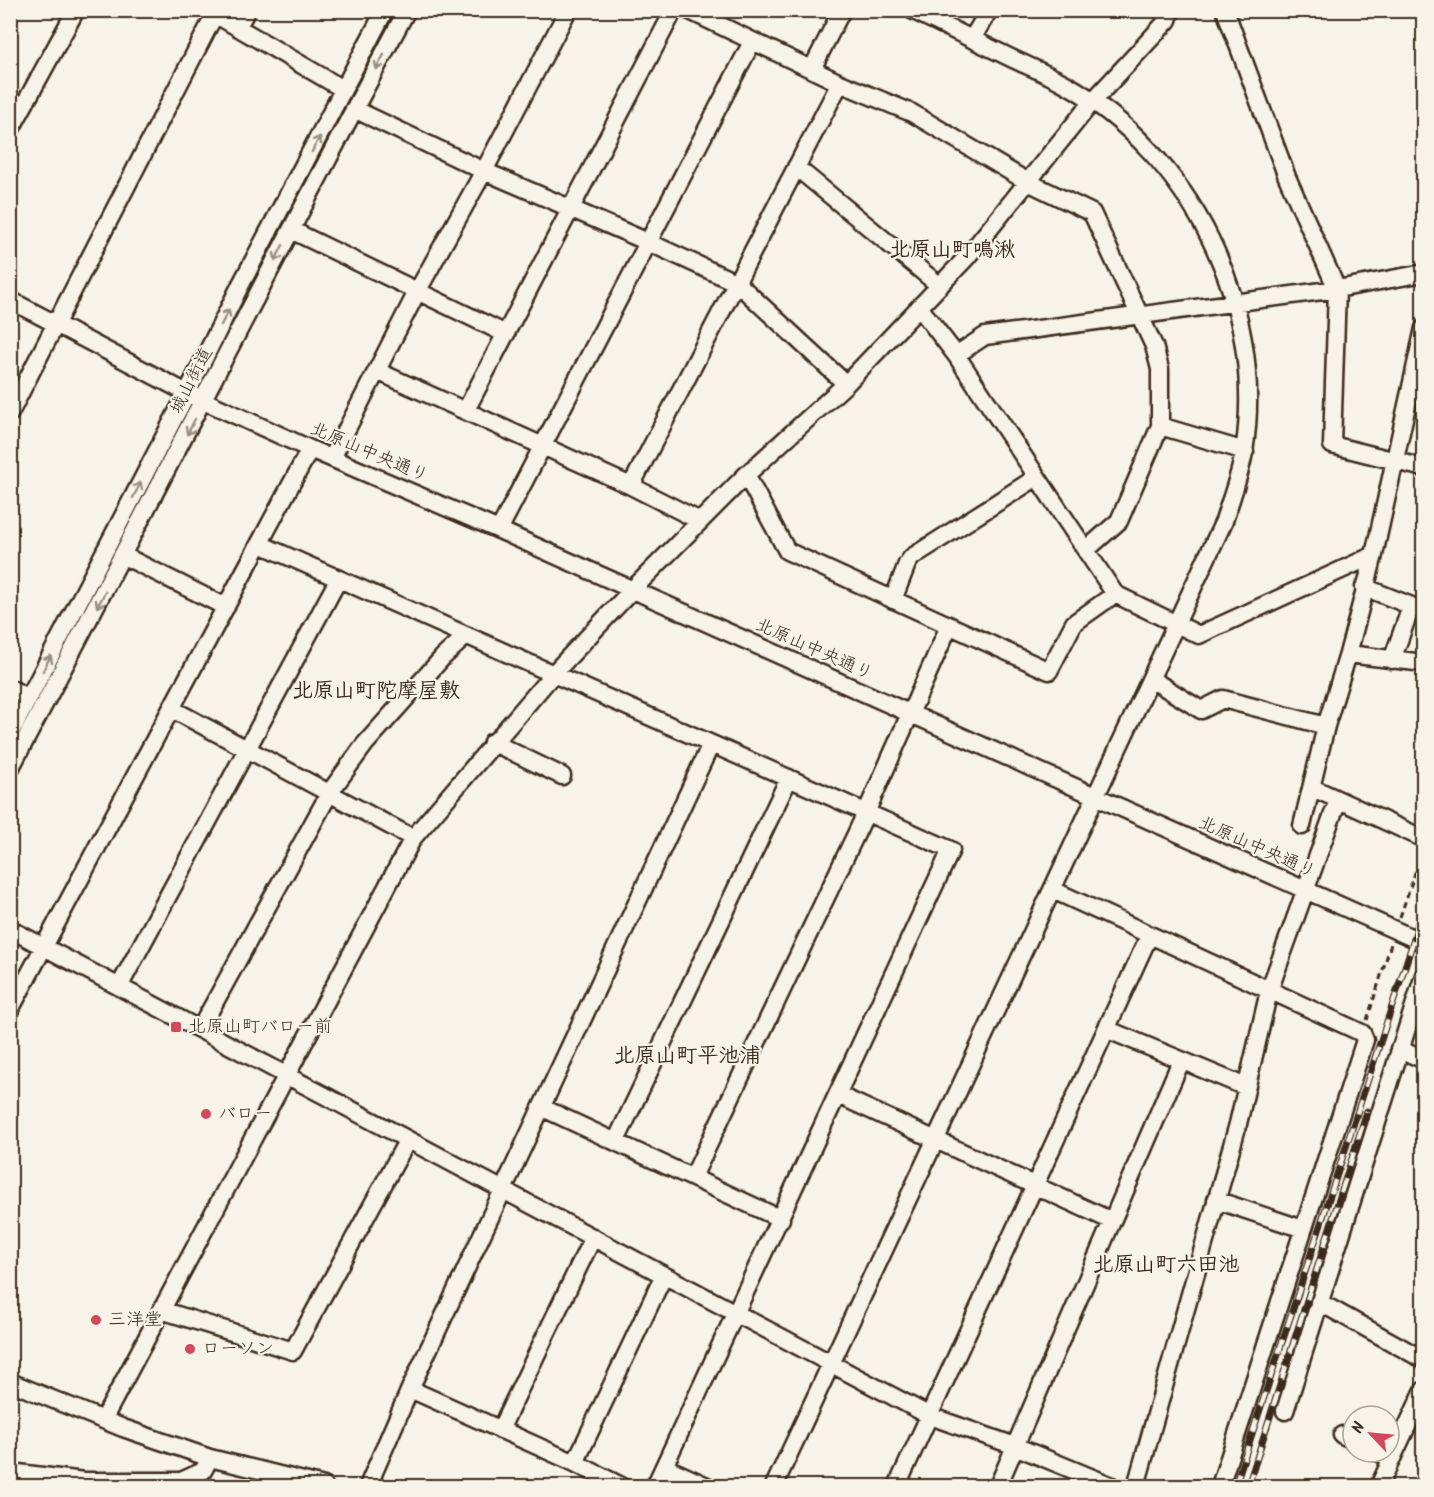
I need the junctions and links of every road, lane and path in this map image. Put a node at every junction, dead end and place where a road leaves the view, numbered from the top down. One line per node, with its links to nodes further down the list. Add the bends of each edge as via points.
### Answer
1 (76, 10): 22 (street)
2 (247, 10): 14 (street)
3 (385, 10): 19 (street, 城山街道)
4 (407, 10): 21 (street, 城山街道, one-way to 21)
5 (568, 10): 24 (street)
6 (674, 10): 26 (street)
7 (688, 10): 16 (street)
8 (842, 10): 17 (street)
9 (912, 10): 15 (street)
10 (989, 10): 15 (street)
11 (1171, 10): 20 (street, via 1168,20)
12 (1225, 10): 32 (street, via 1287,177)
13 (212, 12): 14 (street); 38 (street)
14 (238, 27): 19 (street)
15 (972, 39): 20 (street, via 1065,84)
16 (752, 42): 17 (street); 28 (street)
17 (812, 69): 18 (street)
18 (840, 83): 23 (street); 25 (street, via 912,112)
19 (343, 89): 44 (street, 城山街道, one-way to 19)
20 (1092, 102): 25 (street); 35 (street, via 1125,126 1178,184 1211,239)
21 (354, 109): 24 (street); 27 (street, 城山街道)
22 (10, 131)
23 (796, 167): 30 (street); 31 (street)
24 (484, 171): 26 (street); 33 (street)
25 (1028, 182): 31 (street); 37 (street, via 1092,213)
26 (570, 209): 28 (street); 40 (street)
27 (291, 230): 33 (street); 45 (street, 城山街道, one-way to 45)
28 (648, 242): 30 (street); 49 (street)
29 (1424, 273): 32 (street)
30 (737, 283): 43 (street); 57 (street)
31 (940, 286): 36 (street)
32 (1337, 289): 35 (street); 53 (street, via 1332,445)
33 (418, 290): 40 (street); 42 (street)
34 (10, 300): 38 (street, 北原山中央通り)
35 (1235, 302): 37 (street); 51 (street, via 1248,368)
36 (919, 307): 41 (street); 43 (street)
37 (1138, 315): 41 (street, via 985,336); 48 (street, via 1154,346 1160,369)
38 (57, 324): 44 (street, 北原山中央通り); 47 (street)
39 (1424, 328): 53 (street)
40 (506, 334): 46 (street)
41 (956, 355): 56 (street)
42 (377, 371): 46 (street); 52 (street)
43 (846, 384): 55 (street)
44 (187, 393): 45 (street, 北原山中央通り); 80 (street, 城山街道, one-way to 44)
45 (204, 400): 50 (street, 北原山中央通り); 63 (street, 城山街道, one-way to 63)
46 (466, 410): 49 (street)
47 (10, 413)
48 (1160, 426): 51 (street); 61 (street, via 1119,521)
49 (543, 446): 57 (street); 59 (street)
50 (310, 449): 52 (street, 北原山中央通り); 60 (street)
51 (1245, 450): 71 (street, via 1224,521)
52 (332, 458): 59 (street, 北原山中央通り)
53 (1395, 461): 54 (street); 62 (street)
54 (1424, 468)
55 (746, 476): 58 (street); 68 (street, via 787,551)
56 (1037, 477): 61 (street); 68 (street, via 912,557)
57 (631, 486): 58 (street)
58 (700, 521): 66 (street)
59 (499, 530): 66 (street, 北原山中央通り)
60 (260, 544): 64 (street); 69 (street)
61 (1086, 550): 67 (street)
62 (1374, 555): 65 (street); 71 (street, via 1199,635)
63 (124, 556): 69 (street); 88 (street, 城山街道, one-way to 88)
64 (338, 580): 73 (street); 87 (street)
65 (1364, 587): 70 (street); 74 (street)
66 (632, 590): 77 (street); 82 (street, 北原山中央通り)
67 (1115, 594): 71 (street); 72 (street, via 1074,622 1049,671)
68 (893, 600): 72 (street)
69 (226, 607): 81 (street)
70 (1417, 609): 75 (street)
71 (1177, 625): 78 (street)
72 (949, 626): 82 (street)
73 (465, 636): 77 (street); 92 (street, via 365,744)
74 (1348, 654): 75 (street); 83 (street)
75 (1392, 660): 76 (street)
76 (1424, 663)
77 (553, 674): 85 (street); 86 (street)
78 (1151, 679): 83 (street, via 1202,710 1222,699); 93 (street)
79 (10, 688): 80 (street)
80 (29, 698): 84 (street, 城山街道)
81 (172, 710): 87 (street); 107 (street)
82 (910, 714): 93 (street, 北原山中央通り); 95 (street)
83 (1326, 726): 91 (street)
84 (10, 734)
85 (492, 742): 89 (street); 97 (street)
86 (711, 744): 90 (street); 121 (street)
87 (246, 750): 92 (street); 109 (street)
88 (10, 769)
89 (562, 776)
90 (789, 778): 95 (street); 124 (street)
91 (1312, 788): 94 (street); 96 (street)
92 (330, 792): 97 (street); 112 (street)
93 (1095, 796): 100 (street); 101 (street, 北原山中央通り)
94 (1338, 800): 98 (street); 101 (street)
95 (866, 813): 120 (street, via 951,850); 125 (street)
96 (1302, 826)
97 (413, 838): 118 (street)
98 (1424, 839)
99 (1424, 846): 102 (path)
100 (1053, 890): 104 (street); 122 (street)
101 (1306, 892): 106 (street, 北原山中央通り); 110 (street)
102 (1400, 919)
103 (10, 928): 107 (street)
104 (1149, 936): 110 (street); 113 (street)
105 (1381, 939): 114 (path, via 1391,944)
106 (1424, 943)
107 (45, 946): 109 (street); 111 (street)
108 (1424, 975): 115 (street)
109 (119, 987): 112 (street)
110 (1269, 991): 114 (street); 119 (street)
111 (10, 1010)
112 (200, 1029): 118 (street)
113 (1106, 1029): 117 (street); 126 (street)
114 (1362, 1033): 131 (street, via 1365,1040)
115 (1399, 1049): 116 (street); 134 (street)
116 (1424, 1060)
117 (1180, 1061): 119 (street); 130 (street)
118 (286, 1075): 123 (street); 135 (street)
119 (1246, 1087): 128 (street)
120 (838, 1095): 122 (street); 129 (street)
121 (543, 1108): 124 (street); 127 (street)
122 (935, 1140): 126 (street); 138 (street)
123 (407, 1141): 127 (street); 135 (street, via 293,1352)
124 (616, 1141): 125 (street)
125 (693, 1177): 129 (street)
126 (1034, 1186): 130 (street); 143 (street)
127 (504, 1191): 132 (street); 140 (street)
128 (1216, 1200): 131 (street); 166 (street)
129 (781, 1219): 136 (street)
130 (1112, 1221): 147 (street)
131 (1303, 1228): 167 (street)
132 (593, 1237): 133 (street); 146 (street)
133 (664, 1275): 136 (street); 149 (street)
134 (1319, 1302): 137 (street); 142 (street)
135 (162, 1310): 144 (street)
136 (735, 1313): 138 (street); 151 (street)
137 (1424, 1360)
138 (830, 1364): 143 (street); 162 (street)
139 (10, 1382): 144 (street)
140 (410, 1389): 146 (street); 158 (street)
141 (1424, 1390): 145 (street)
142 (1285, 1411)
143 (930, 1416): 147 (street); 163 (street)
144 (103, 1420): 148 (street)
145 (1401, 1428)
146 (500, 1430): 149 (street)
147 (1015, 1446): 154 (street); 164 (street)
148 (210, 1458): 153 (street); 156 (street, via 203,1471)
149 (575, 1463): 159 (street)
150 (1383, 1464): 168 (street)
151 (665, 1467): 160 (street); 161 (street)
152 (10, 1472): 155 (street)
153 (271, 1480): 157 (street)
154 (1092, 1483): 165 (street)
155 (83, 1484): 156 (street)
156 (180, 1484)
157 (324, 1486)
158 (368, 1486)
159 (621, 1486)
160 (655, 1486)
161 (707, 1486)
162 (774, 1486)
163 (897, 1486)
164 (998, 1486)
165 (1112, 1486)
166 (1136, 1486)
167 (1220, 1486)
168 (1379, 1486)

